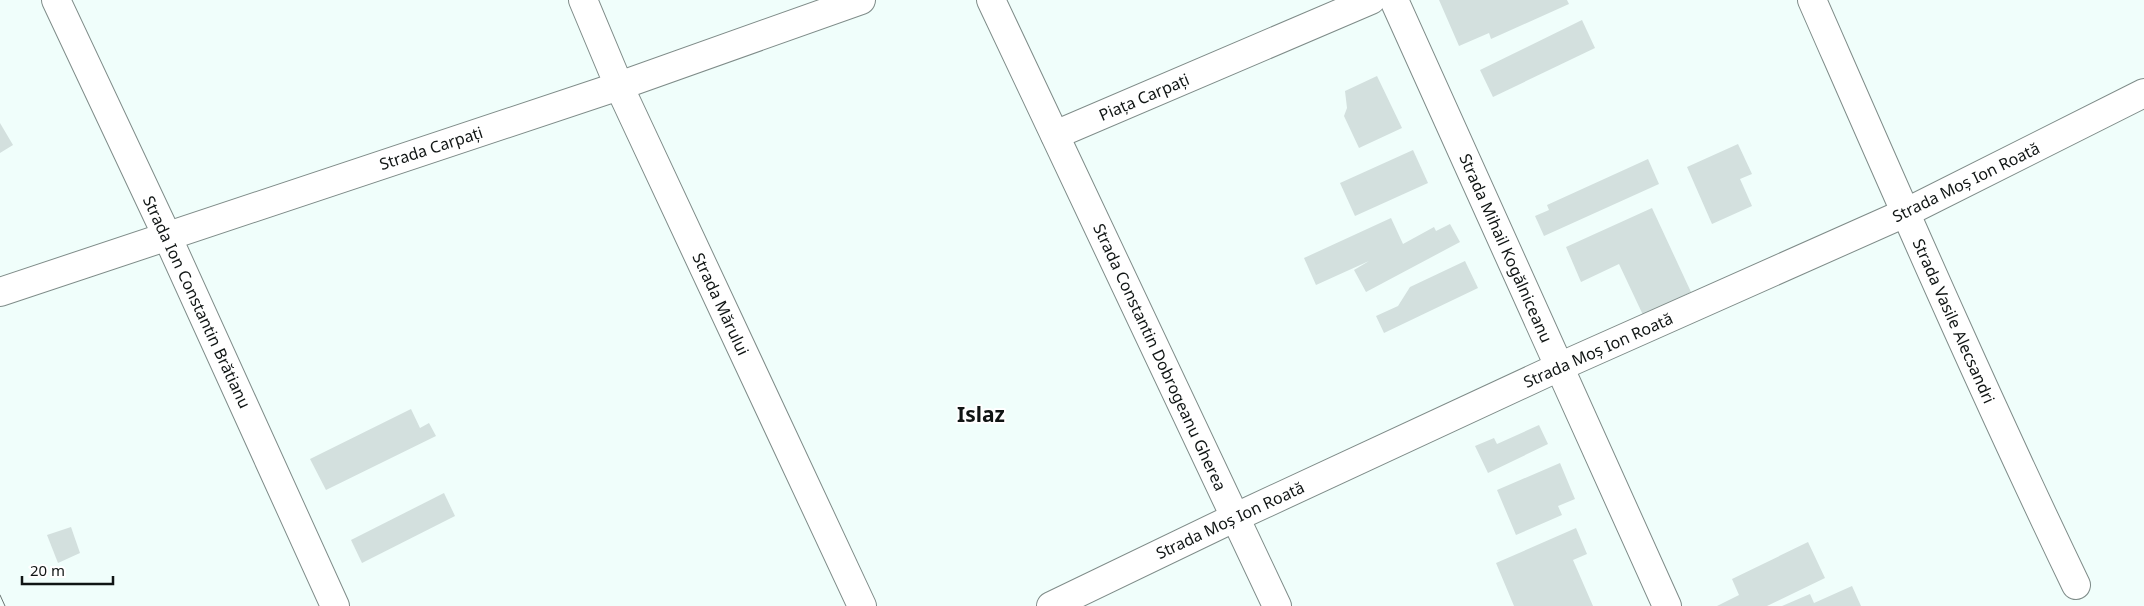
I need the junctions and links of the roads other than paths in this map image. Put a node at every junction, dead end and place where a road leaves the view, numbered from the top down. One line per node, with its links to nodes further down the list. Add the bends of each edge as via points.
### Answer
1 (56, 0): 12 (street, Strada Ion Constantin Brătianu)
2 (583, 0): 8 (street, Strada Mărului)
3 (861, 0): 8 (street, Strada Carpați)
4 (991, 0): 10 (street)
5 (1371, 0): 10 (street, Piața Carpați)
6 (1394, 0): 14 (street, Strada Mihail Kogălniceanu)
7 (1812, 0): 11 (street, Strada Vasile Alecsandri)
8 (619, 86): 12 (street, Strada Carpați); 18 (street, Strada Mărului)
9 (2144, 93): 11 (street, Strada Moș Ion Roată)
10 (1055, 135): 15 (street, Strada Constantin Dobrogeanu Gherea)
11 (1905, 213): 14 (street, Strada Moș Ion Roată); 16 (street, Strada Vasile Alecsandri)
12 (168, 236): 13 (street, Strada Carpați); 17 (street, Strada Ion Constantin Brătianu)
13 (0, 292)
14 (1559, 367): 15 (street, Strada Moș Ion Roată); 21 (street, Strada Mihail Kogălniceanu)
15 (1236, 517): 19 (street, Strada Moș Ion Roată); 20 (street, Strada Constantin Dobrogeanu Gherea)
16 (2076, 585)
17 (335, 606)
18 (862, 606)
19 (1052, 606)
20 (1277, 606)
21 (1667, 606)

